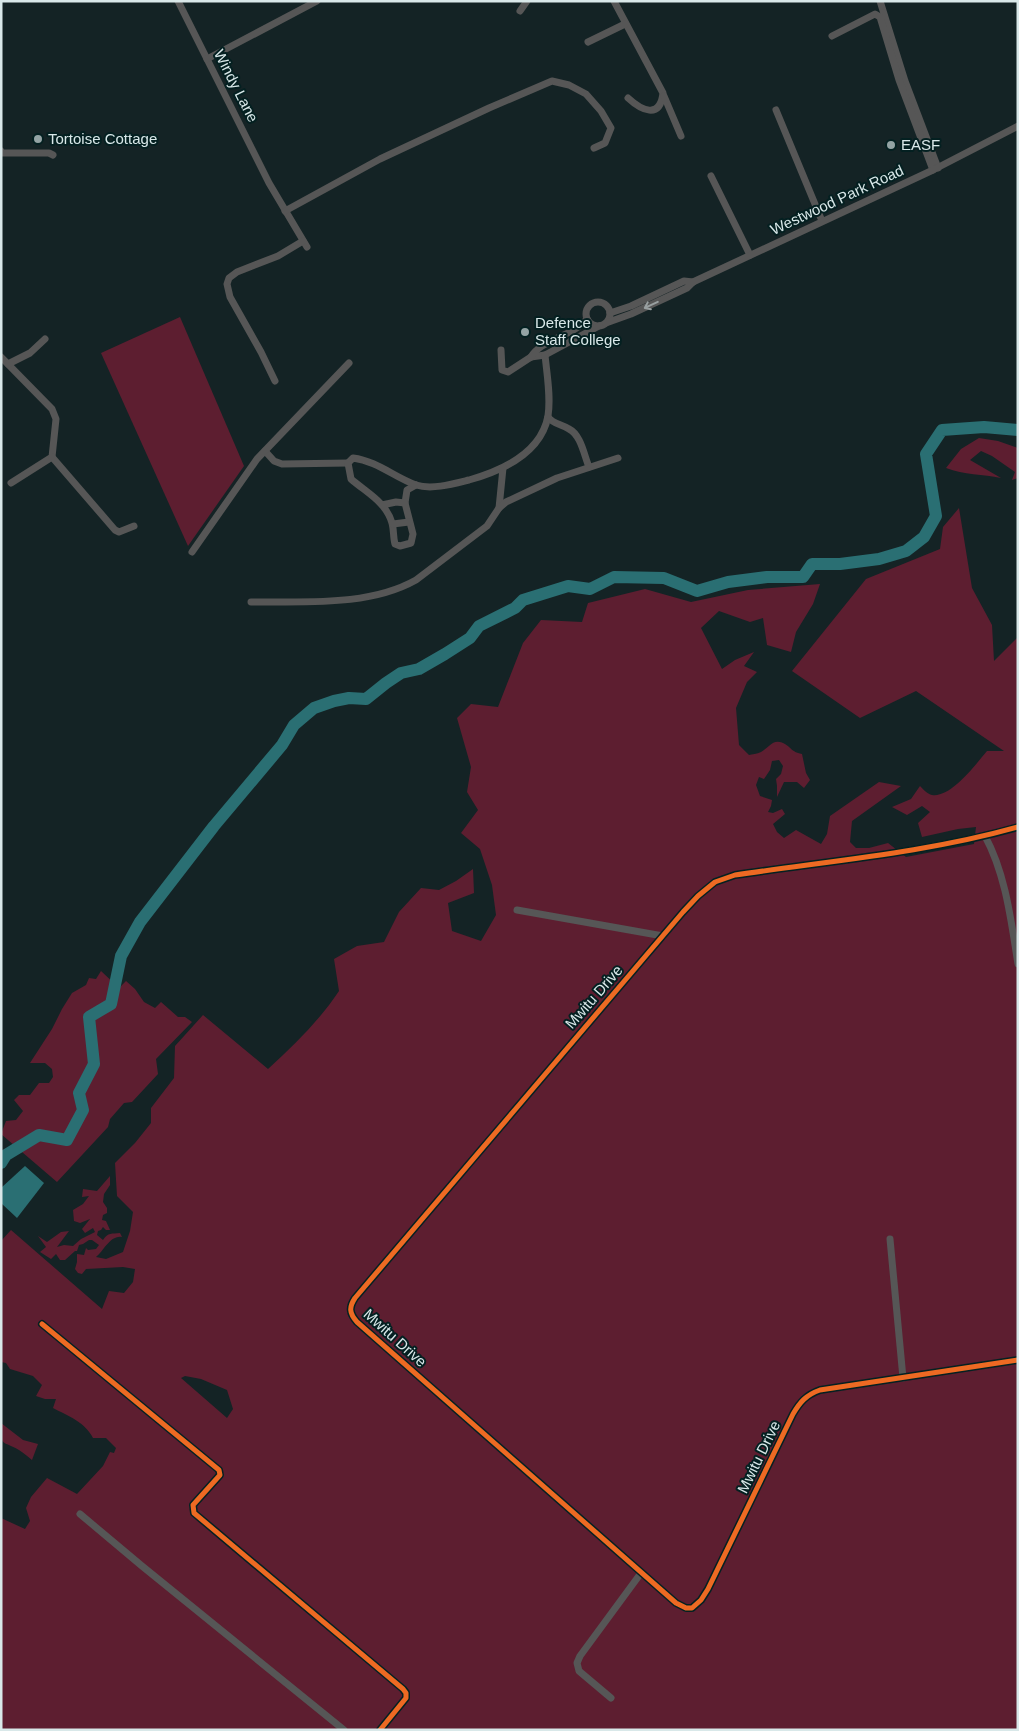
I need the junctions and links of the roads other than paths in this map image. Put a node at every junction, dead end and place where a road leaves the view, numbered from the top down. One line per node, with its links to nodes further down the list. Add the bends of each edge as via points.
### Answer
1 (178, 1): 10 (street, Windy Lane)
2 (317, 1): 10 (street)
3 (527, 1): 6 (street)
4 (614, 1): 7 (street)
5 (880, 1): 19 (street)
6 (520, 11)
7 (625, 24): 9 (street); 11 (street)
8 (832, 36): 19 (street, via 875,14 880,17 899,80)
9 (588, 42)
10 (207, 59): 21 (street, Windy Lane)
11 (663, 93): 12 (street, via 662,102 648,111); 15 (street)
12 (628, 98)
13 (776, 110): 22 (street)
14 (1018, 126): 19 (street, Westwood Park Road)
15 (680, 136)
16 (594, 148): 21 (street, via 605,143 611,128 601,111 586,94 569,85 552,82 380,160)
17 (1, 150): 18 (street, via 2,153)
18 (52, 155)
19 (935, 169): 22 (street, Westwood Park Road)
20 (711, 176): 23 (street)
21 (285, 211): 36 (street, Windy Lane, via 305,244 237,272 227,284 230,297)
22 (822, 221): 23 (street, Westwood Park Road)
23 (750, 255): 24 (street, Westwood Park Road)
24 (693, 282): 25 (street, Westwood Park Road, via 684,281 631,306); 27 (street, Westwood Park Road, one-way to 27, via 687,288)
25 (610, 312): 26 (street, via 605,304 595,302 587,309); 27 (street)
26 (587, 319): 28 (street, via 592,325); 33 (street, via 570,333 534,350)
27 (606, 323): 28 (street)
28 (599, 326): 31 (street)
29 (45, 339): 35 (street, via 30,353)
30 (501, 350): 33 (street, via 502,370 508,372)
31 (545, 355): 33 (street); 37 (street)
32 (1, 357): 35 (street)
33 (531, 357)
34 (349, 363): 38 (street)
35 (8, 364): 39 (street, via 55,413)
36 (275, 381)
37 (548, 417): 42 (street, via 576,434); 43 (street, via 541,434 527,452)
38 (265, 451): 41 (street, via 282,464); 52 (street)
39 (52, 457): 44 (street); 51 (street, via 115,530 119,532)
40 (618, 458): 42 (street)
41 (348, 463): 45 (street, via 353,458 365,460); 47 (street, via 351,479)
42 (589, 467): 48 (street, via 514,497)
43 (503, 468): 45 (street, via 455,484); 48 (street)
44 (11, 483)
45 (416, 485): 46 (street, via 407,490)
46 (405, 503): 47 (street); 49 (street)
47 (382, 505): 50 (street)
48 (499, 508): 53 (street, via 493,520 481,531 403,587 344,600)
49 (409, 522): 50 (street); 50 (street, via 413,534 411,543 400,546 395,544)
50 (392, 524)
51 (134, 526)
52 (192, 552)
53 (252, 602)
54 (1018, 827): 55 (street, Mwitu Drive)
55 (985, 836): 57 (street, Mwitu Drive, via 887,854 735,875 714,882); 58 (street, via 1008,902)
56 (517, 910): 57 (street)
57 (662, 936): 64 (street, Mwitu Drive, via 355,1298 350,1310 356,1322)
58 (1018, 964)
59 (890, 1239): 62 (street)
60 (42, 1324): 67 (street, via 219,1470 220,1476 193,1505 194,1514 403,1689 406,1698)
61 (1018, 1360): 62 (street, Mwitu Drive)
62 (903, 1378): 64 (street, Mwitu Drive, via 820,1390 800,1402 708,1589 692,1608 676,1603)
63 (80, 1514): 66 (street)
64 (641, 1573): 65 (street, via 577,1663 580,1671)
65 (611, 1698)
66 (344, 1730)
67 (380, 1730)

